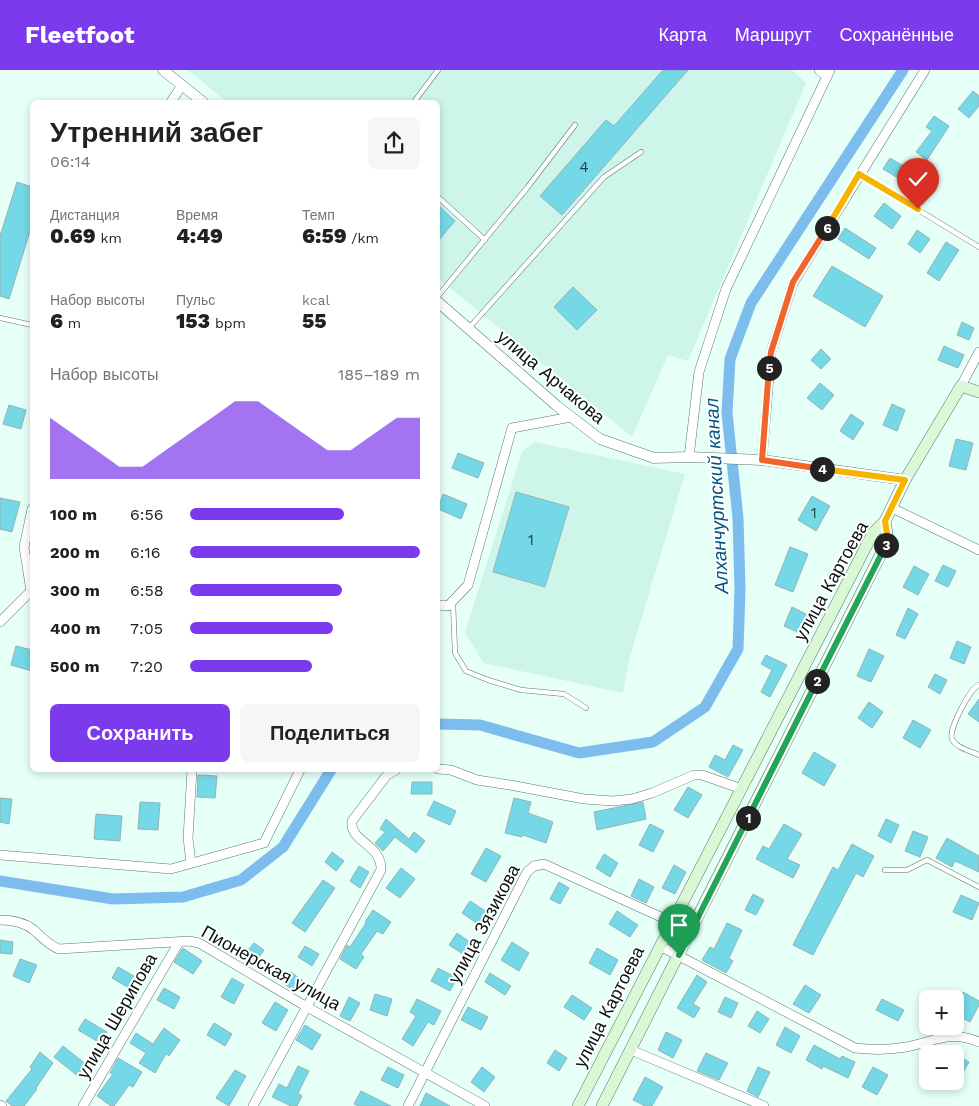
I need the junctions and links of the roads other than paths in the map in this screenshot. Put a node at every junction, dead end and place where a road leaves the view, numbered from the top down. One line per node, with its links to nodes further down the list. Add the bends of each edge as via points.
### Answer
1 (163, 70): 6 (street)
2 (438, 70): 9 (lane)
3 (819, 70): 5 (street)
4 (925, 70): 12 (street)
5 (828, 74): 25 (street, via 726,290 698,372)
6 (182, 85): 7 (street); 8 (street)
7 (172, 100)
8 (201, 100)
9 (416, 100)
10 (575, 125): 14 (lane)
11 (641, 152): 20 (lane, via 604,177)
12 (859, 174): 15 (lane); 26 (street, via 793,282 771,352)
13 (440, 199): 14 (lane)
14 (485, 240): 16 (lane)
15 (979, 247)
16 (440, 294)
17 (440, 304): 20 (street, улица Арчакова)
18 (0, 318): 19 (lane)
19 (30, 325)
20 (468, 329): 24 (street, улица Арчакова)
21 (979, 352): 22 (street)
22 (961, 386): 23 (main road); 27 (main road)
23 (979, 392)
24 (571, 417): 25 (street, улица Арчакова, via 600,439 654,458); 34 (street, via 512,428 468,585)
25 (690, 457): 26 (street, улица Арчакова)
26 (762, 460): 27 (street)
27 (905, 480): 28 (main road)
28 (892, 508): 30 (main road); 31 (street)
29 (30, 518): 32 (street, via 24,547)
30 (885, 521): 44 (main road, улица Картоева, via 873,532); 53 (main road, улица Картоева, via 888,540)
31 (979, 550)
32 (30, 580)
33 (30, 593): 36 (street)
34 (453, 601): 35 (street, via 448,606); 38 (lane, via 455,652 466,671 521,690 564,694)
35 (440, 605)
36 (0, 622)
37 (979, 685): 39 (lane, via 970,692 951,731 952,739 958,745)
38 (586, 708)
39 (979, 755)
40 (440, 769): 44 (street, via 477,780 584,799 632,798 694,775)
41 (192, 772): 46 (street, via 188,838)
42 (299, 772): 46 (street, via 264,843)
43 (392, 772): 54 (street, via 352,821 351,827 377,854 381,870)
44 (742, 789): 50 (main road, улица Картоева)
45 (0, 855): 46 (street, via 171,869)
46 (191, 863)
47 (885, 870): 48 (lane, via 908,870 927,860)
48 (979, 887)
49 (0, 920): 51 (street, Пионерская улица, via 23,923 59,949)
50 (672, 922): 52 (main road, улица Картоева); 57 (street, улица Зязикова, via 544,864 534,866 527,872)
51 (179, 942): 54 (street, Пионерская улица, via 199,943); 58 (street, улица Шерипова)
52 (660, 946): 53 (street); 62 (main road, улица Картоева)
53 (679, 955): 55 (street, via 855,1048 907,1047 943,1036); 56 (main road, улица Картоева)
54 (307, 1007): 57 (street, Пионерская улица); 59 (street)
55 (979, 1042)
56 (631, 1050): 63 (main road, улица Картоева); 64 (street)
57 (426, 1073): 60 (street, улица Зязикова); 61 (street, Пионерская улица)
58 (83, 1106)
59 (253, 1106)
60 (408, 1106)
61 (485, 1106)
62 (578, 1106)
63 (602, 1106)
64 (764, 1106)

